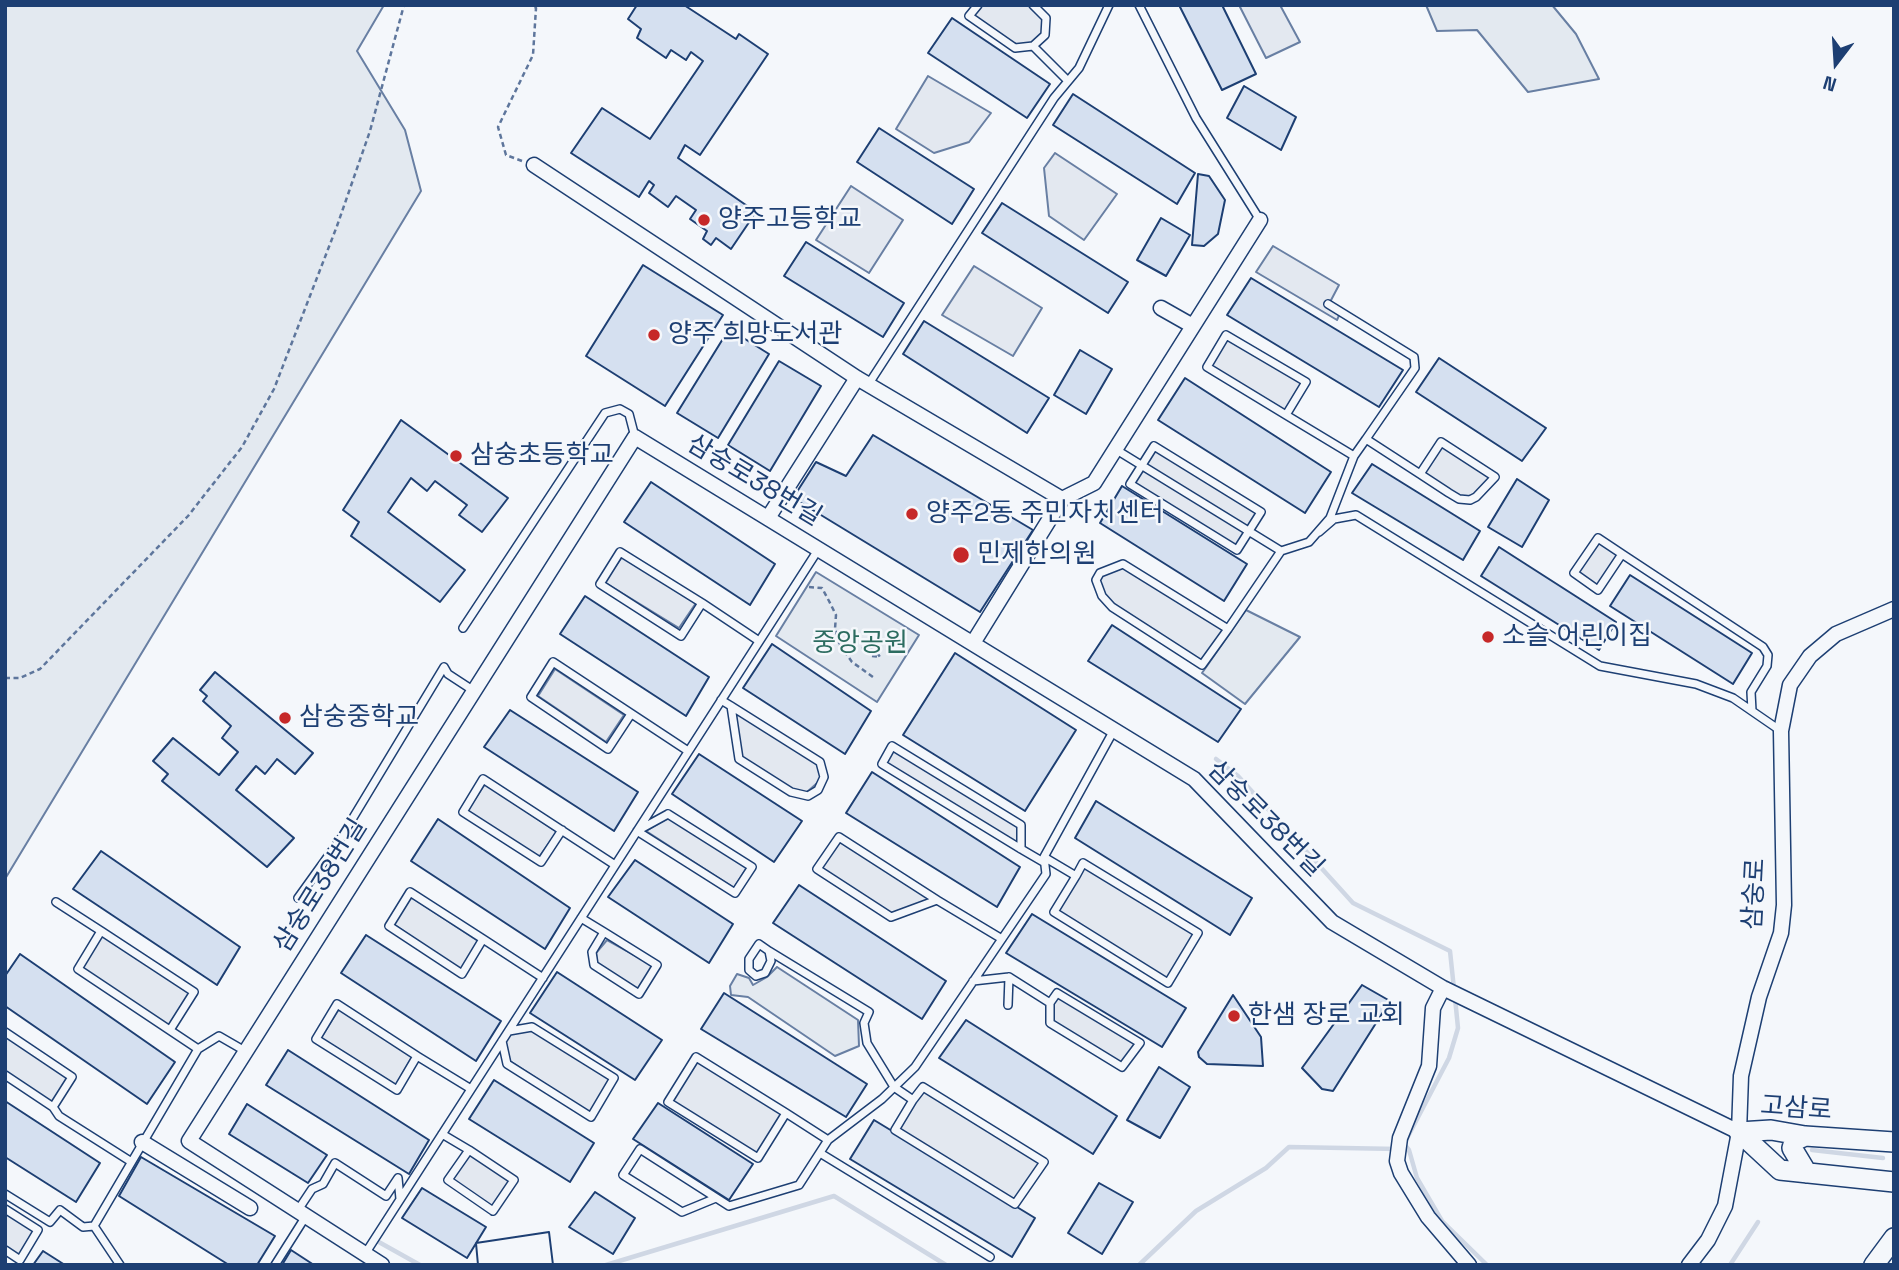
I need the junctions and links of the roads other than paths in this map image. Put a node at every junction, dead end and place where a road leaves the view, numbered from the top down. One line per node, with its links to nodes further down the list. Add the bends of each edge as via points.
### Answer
1 (978, 5): 5 (lane, via 969,16 1015,48)
2 (1033, 5): 5 (lane, via 1046,18 1045,35)
3 (1109, 5): 6 (lane, via 1079,68)
4 (1139, 5): 8 (lane, via 1191,108)
5 (1033, 46): 6 (lane)
6 (1068, 81): 12 (lane)
7 (534, 165): 12 (street)
8 (1260, 220): 11 (street)
9 (1328, 304): 15 (lane, via 1414,356 1415,369)
10 (1161, 308): 11 (street)
11 (1191, 326): 16 (street)
12 (862, 381): 20 (street); 21 (street)
13 (1286, 415): 13 (lane, via 1207,367 1226,335 1306,382); 17 (lane)
14 (635, 437): 21 (street, 삼숭로38번길); 29 (lane, via 629,414 620,409 605,413); 33 (street, 삼숭로38번길)
15 (1366, 439): 17 (lane); 19 (lane)
16 (1115, 449): 18 (lane); 20 (street, via 1094,483)
17 (1354, 456): 23 (lane, via 1330,518)
18 (1142, 465): 22 (lane); 22 (lane, via 1130,484 1237,550); 22 (lane, via 1154,446 1261,512)
19 (1420, 474): 19 (lane, via 1459,499 1470,500 1495,477 1441,442)
20 (1062, 499): 32 (street)
21 (768, 518): 24 (street, 삼숭로38번길)
22 (1248, 531): 25 (lane)
23 (1319, 532): 25 (lane, via 1308,542); 36 (lane, via 1334,519 1356,515 1600,666 1696,684 1733,698)
24 (818, 549): 31 (lane); 32 (street, 삼숭로38번길)
25 (1280, 551): 30 (lane)
26 (1622, 554): 36 (lane, via 1598,538 1574,573 1598,590 1622,554 1763,647 1767,667 1751,692)
27 (702, 603): 27 (lane, via 681,636 600,584 620,552); 31 (lane)
28 (1894, 609): 39 (street, 삼숭로, via 1836,634 1810,656 1790,685)
29 (463, 628)
30 (1228, 629): 30 (lane, via 1202,665 1112,607 1101,596 1096,580 1100,573 1123,564)
31 (760, 641): 34 (lane)
32 (972, 643): 38 (street, 삼숭로38번길)
33 (474, 691): 47 (lane, via 444,667 339,841); 67 (street, 삼숭로38번길)
34 (721, 700): 35 (lane); 40 (lane)
35 (731, 706): 35 (lane, via 820,762 824,777 818,790 808,796 791,792 739,759)
36 (1752, 712): 39 (lane)
37 (631, 714): 37 (lane, via 553,662 531,697 608,749); 40 (lane)
38 (1114, 730): 44 (lane); 59 (street, 삼숭로38번길, via 1194,779 1332,922)
39 (1781, 731): 75 (street, 삼숭로, via 1784,905 1781,933 1759,997 1741,1076)
40 (688, 751): 42 (lane)
41 (562, 830): 41 (lane, via 483,779 463,812 541,862); 45 (lane)
42 (637, 831): 42 (lane, via 735,893 752,866 668,814); 45 (lane)
43 (1021, 849): 43 (lane, via 882,764 892,746 1021,825); 44 (lane)
44 (1044, 860): 46 (lane); 54 (lane, via 1046,874)
45 (615, 865): 50 (lane)
46 (1076, 876): 46 (lane, via 1054,912 1168,983 1198,933 1083,863)
47 (298, 898)
48 (937, 900): 48 (lane, via 891,917 817,869 839,837); 54 (lane)
49 (57, 902): 51 (lane)
50 (581, 918): 52 (lane); 57 (lane)
51 (101, 931): 62 (lane, via 78,969); 62 (lane, via 194,992)
52 (604, 932): 52 (lane, via 657,965 639,993 594,965 592,952)
53 (483, 939): 53 (lane, via 410,892 389,926 462,974); 57 (lane)
54 (1002, 939): 58 (lane)
55 (769, 951): 70 (lane, via 869,1012 864,1023 867,1044)
56 (1009, 977): 58 (lane); 60 (lane); 61 (lane)
57 (543, 978): 63 (lane)
58 (973, 981): 70 (lane, via 915,1067)
59 (1445, 989): 75 (street, 삼숭로38번길); 100 (street, via 1433,1008 1429,1066 1399,1149 1401,1173 1428,1217)
60 (1050, 1003): 60 (lane, via 1050,1023 1122,1067 1140,1043 1057,993)
61 (1008, 1005)
62 (170, 1030): 66 (lane)
63 (509, 1031): 65 (lane); 65 (lane, via 532,1027 614,1078 591,1117 507,1064)
64 (5, 1032): 73 (lane, via 72,1077)
65 (502, 1041): 71 (lane)
66 (198, 1049): 67 (lane, via 219,1036); 79 (lane)
67 (245, 1051): 91 (street, 삼숭로38번길, via 189,1141)
68 (417, 1056): 68 (lane, via 397,1090 316,1039 337,1004); 71 (lane)
69 (5, 1074): 73 (lane)
70 (894, 1087): 72 (lane); 78 (lane)
71 (471, 1089): 76 (lane)
72 (913, 1100): 72 (lane, via 895,1129 1015,1204 1044,1161 923,1087)
73 (53, 1107): 83 (lane)
74 (786, 1113): 74 (lane, via 758,1158 668,1102 696,1057); 78 (lane)
75 (1739, 1132): 77 (street, 고삼로, via 1771,1130); 84 (street, 고삼로, via 1780,1170); 101 (street, 삼숭로, via 1725,1206)
76 (442, 1134): 81 (lane); 88 (lane)
77 (1805, 1136): 80 (street, 고삼로); 84 (street, via 1794,1141 1793,1148)
78 (828, 1140): 82 (lane)
79 (142, 1142): 83 (lane); 89 (street)
80 (1894, 1142)
81 (469, 1150): 81 (lane, via 514,1180 494,1211 448,1180)
82 (820, 1153): 87 (lane, via 799,1185 729,1206); 96 (lane)
83 (130, 1161): 92 (lane)
84 (1807, 1173): 85 (street, 고삼로)
85 (1894, 1182)
86 (5, 1194): 92 (lane, via 50,1222 60,1210 83,1227)
87 (716, 1198): 87 (lane, via 640,1149 623,1175 682,1212)
88 (400, 1200): 91 (lane, via 398,1178 386,1196 335,1163 323,1184 312,1189); 95 (lane)
89 (250, 1208)
90 (5, 1209): 94 (lane, via 38,1230 20,1261)
91 (302, 1213): 95 (street, 삼숭로38번길); 98 (lane)
92 (94, 1226): 97 (lane)
93 (1894, 1238): 102 (street)
94 (5, 1251)
95 (365, 1254): 99 (street, 삼숭로38번길)
96 (990, 1257)
97 (120, 1265)
98 (275, 1265)
99 (382, 1265)
100 (1469, 1265)
101 (1689, 1265)
102 (1874, 1265)

